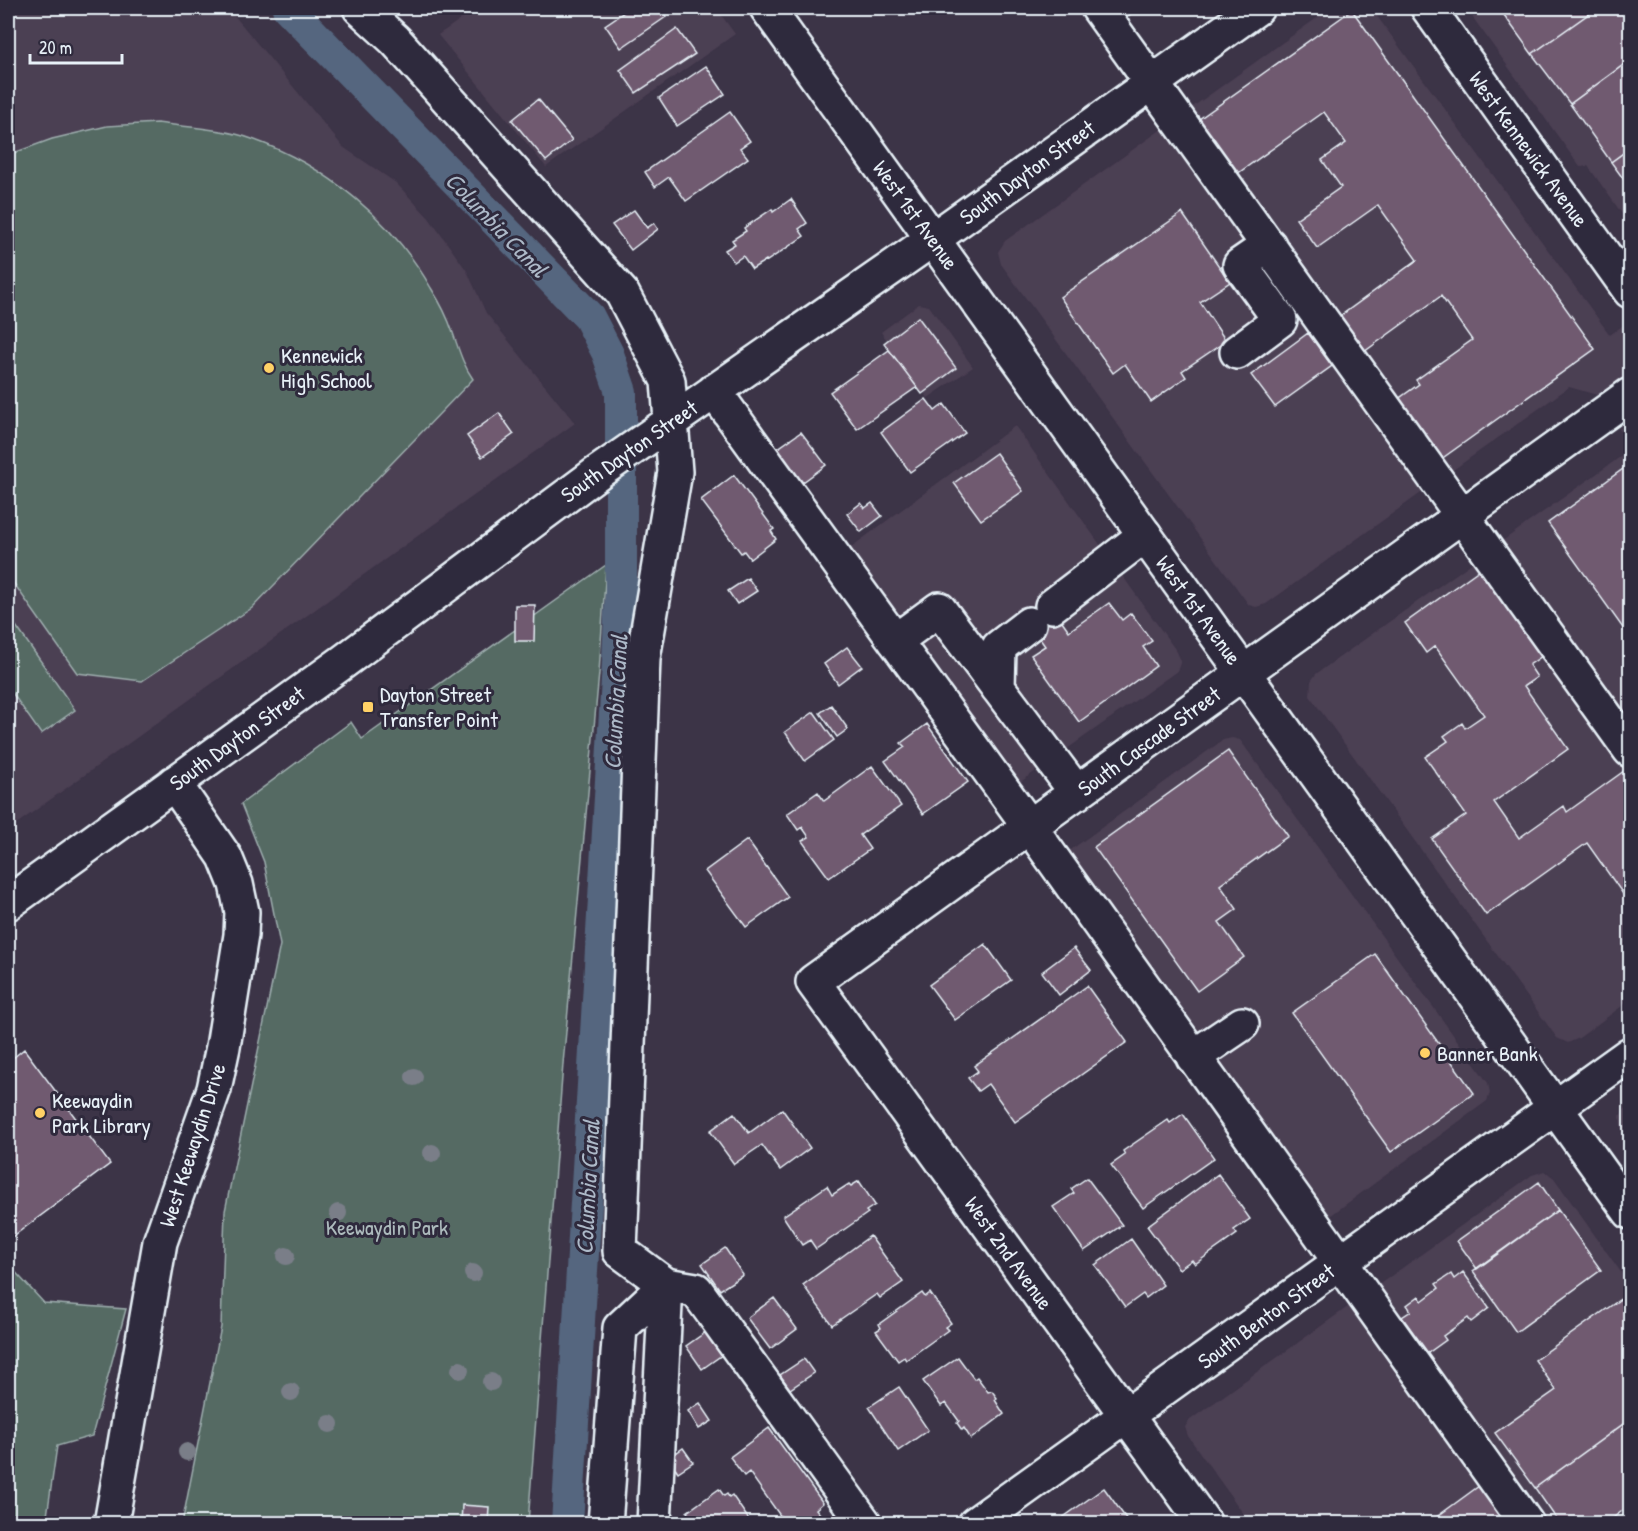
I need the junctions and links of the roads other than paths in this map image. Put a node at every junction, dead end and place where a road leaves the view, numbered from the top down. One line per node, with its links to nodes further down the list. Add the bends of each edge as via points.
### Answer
1 (360, 8): 13 (street, via 395,40 622,293 668,381)
2 (767, 8): 7 (street, West 1st Avenue)
3 (1098, 8): 6 (street)
4 (1257, 8): 6 (street, South Dayton Street)
5 (1428, 8): 9 (street, West Kennewick Avenue)
6 (1152, 82): 7 (street, South Dayton Street); 8 (street)
7 (933, 239): 11 (street, South Dayton Street); 15 (street, West 1st Avenue)
8 (1269, 245): 10 (street, via 1240,265 1281,320); 14 (street)
9 (1630, 291)
10 (1237, 352)
11 (714, 391): 13 (street, South Dayton Street); 16 (street)
12 (1630, 395): 14 (street, South Cascade Street)
13 (662, 428): 20 (street, South Dayton Street); 31 (street, via 675,472 643,658 620,1251)
14 (1462, 516): 17 (street, South Cascade Street); 19 (street)
15 (1145, 535): 17 (street, West 1st Avenue); 18 (street, via 999,647)
16 (895, 641): 18 (street, via 939,609); 22 (street)
17 (1244, 673): 21 (street, South Cascade Street); 28 (street, West 1st Avenue)
18 (998, 688): 21 (street)
19 (1630, 750)
20 (174, 783): 23 (street, South Dayton Street); 33 (street, West Keewaydin Drive, via 225,857 242,912 241,935 214,1089 160,1242)
21 (1077, 793): 22 (street, South Cascade Street)
22 (1030, 827): 24 (street, South Cascade Street); 27 (street)
23 (8, 903)
24 (813, 981): 32 (street, West 2nd Avenue)
25 (1242, 1024): 27 (street)
26 (1630, 1054): 28 (street, South Benton Street)
27 (1193, 1057): 30 (street)
28 (1556, 1108): 29 (street, West 1st Avenue); 30 (street, South Benton Street)
29 (1630, 1212)
30 (1341, 1262): 32 (street, South Benton Street); 39 (street)
31 (666, 1285): 34 (street, via 620,1329); 35 (street); 36 (street, via 696,1290)
32 (1127, 1416): 37 (street, South Benton Street); 38 (street, West 2nd Avenue)
33 (111, 1524)
34 (605, 1524)
35 (654, 1524)
36 (865, 1524)
37 (975, 1524)
38 (1205, 1524)
39 (1527, 1524)

